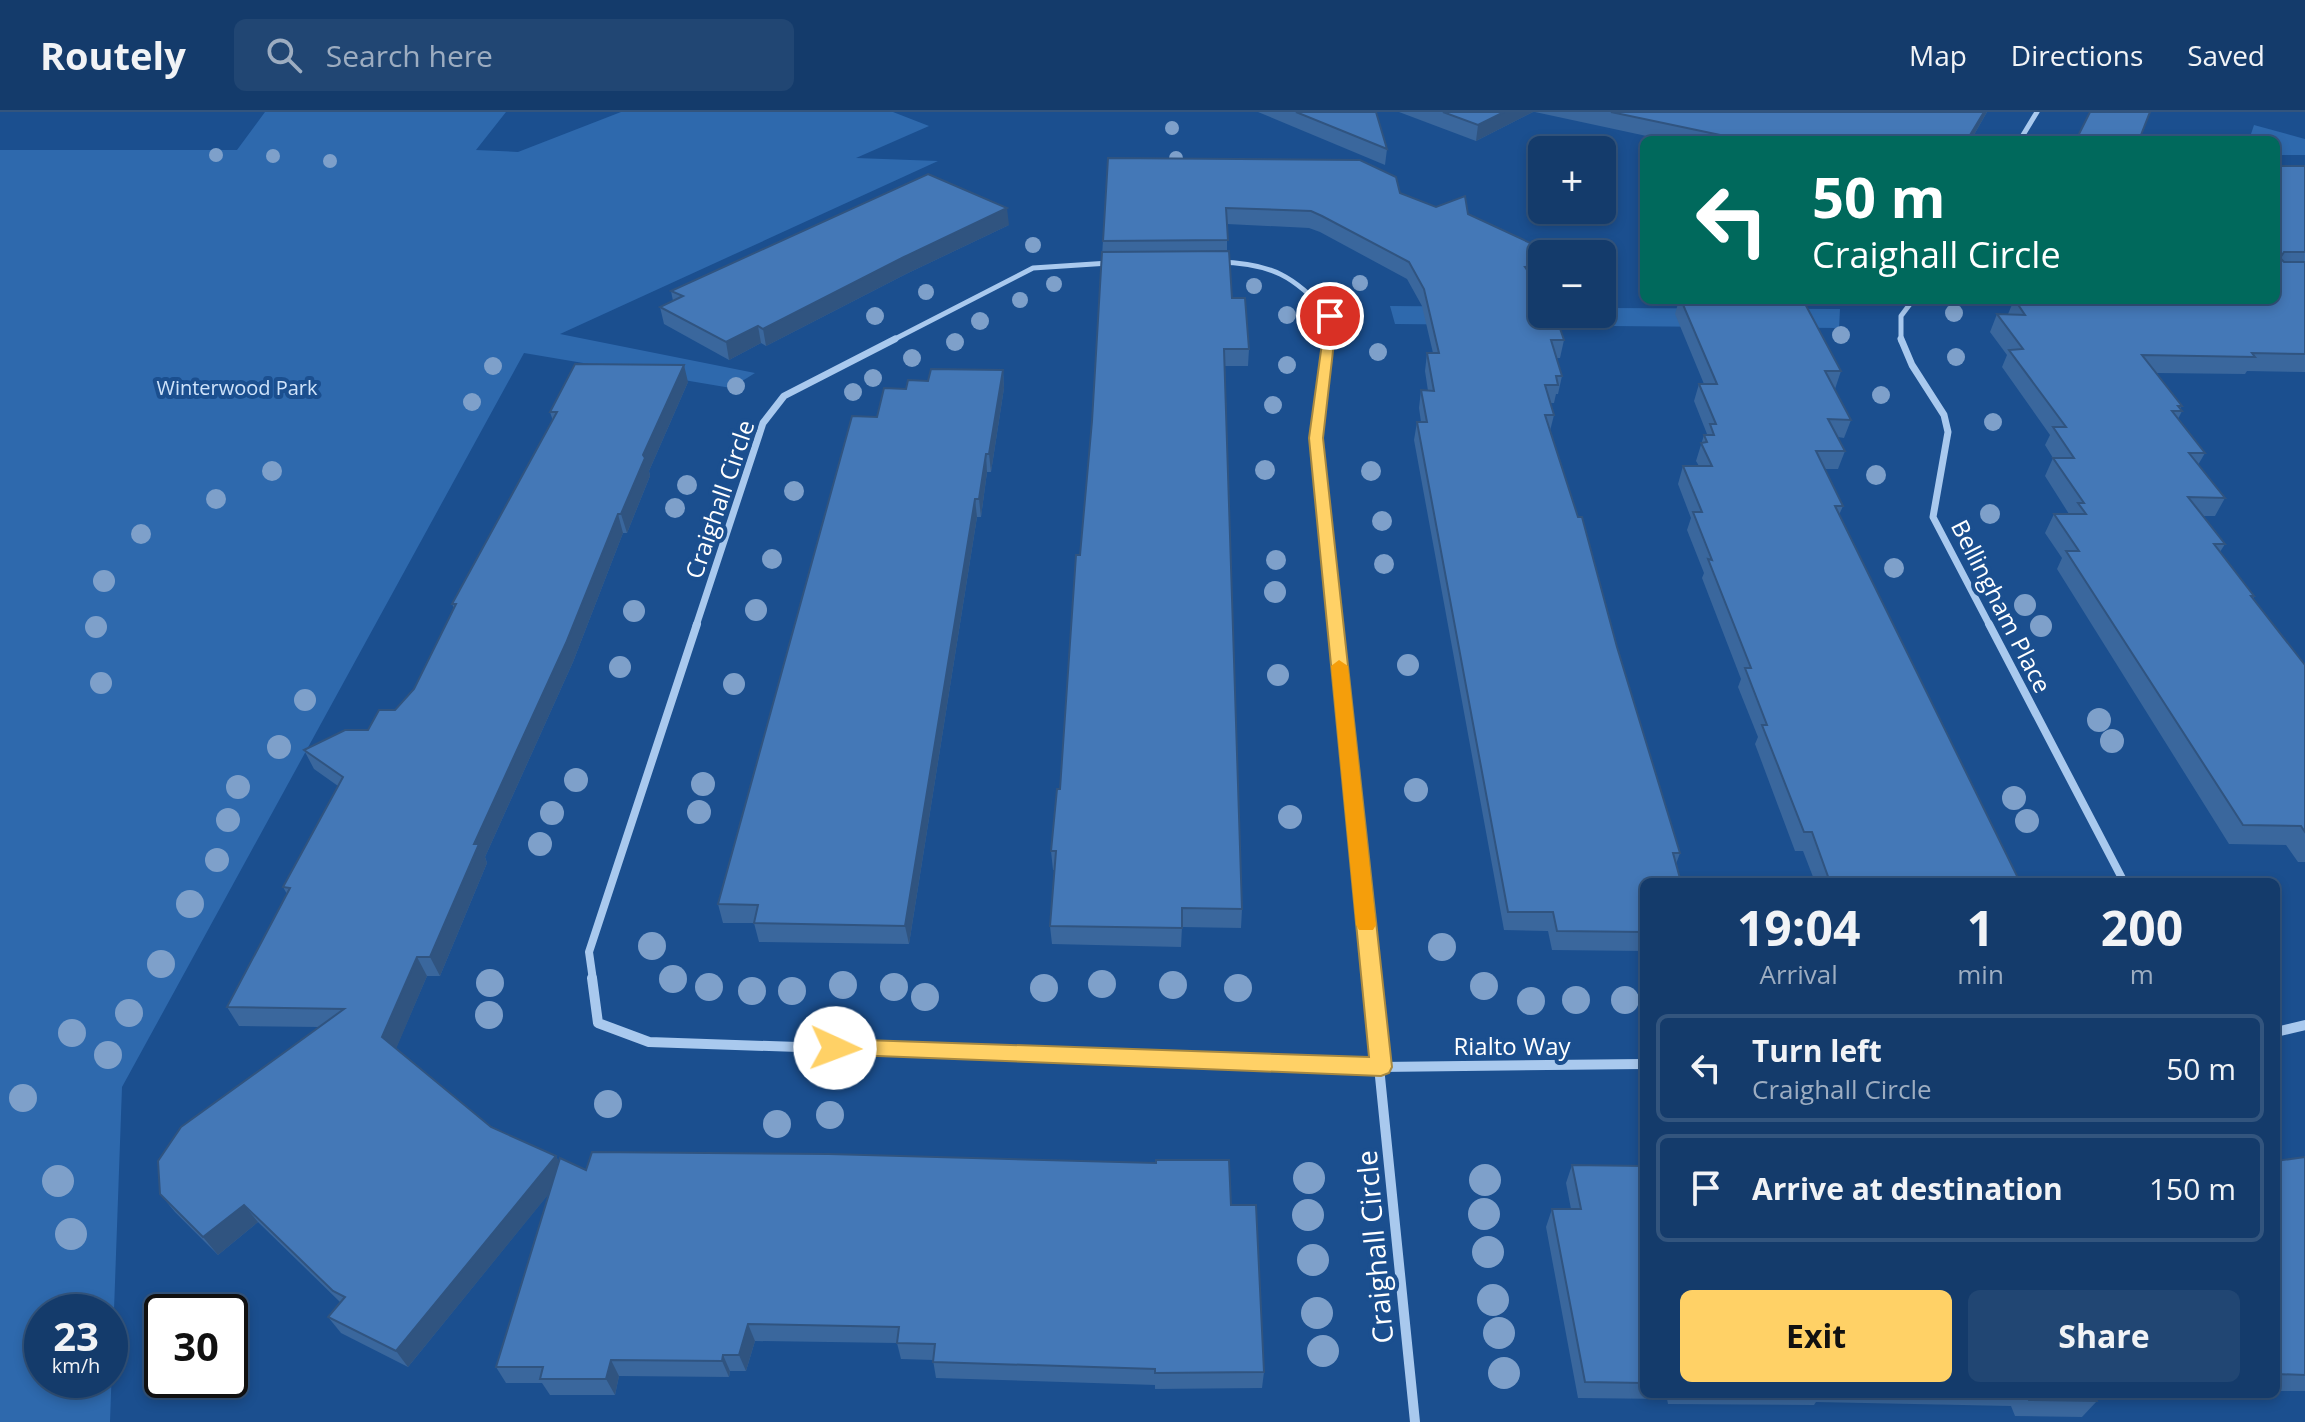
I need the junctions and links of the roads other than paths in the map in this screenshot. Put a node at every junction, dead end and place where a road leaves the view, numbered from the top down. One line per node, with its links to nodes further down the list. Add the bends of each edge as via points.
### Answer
1 (2037, 112): 2 (street)
2 (2022, 136)
3 (1202, 262): 10 (street, Craighall Circle, via 1247,262 1279,269 1301,283 1330,316 1316,438)
4 (1126, 263): 10 (street, Craighall Circle, via 1033,268 784,396 763,423 589,952 598,1023 649,1042)
5 (1909, 304): 6 (street, Bellingham Place, via 1897,330 1948,428 1948,460 1938,481 1933,517)
6 (2122, 878)
7 (2305, 1025): 8 (street)
8 (2280, 1031)
9 (1640, 1064): 10 (street, Rialto Way)
10 (1381, 1067): 11 (street, Craighall Circle)
11 (1415, 1422)

